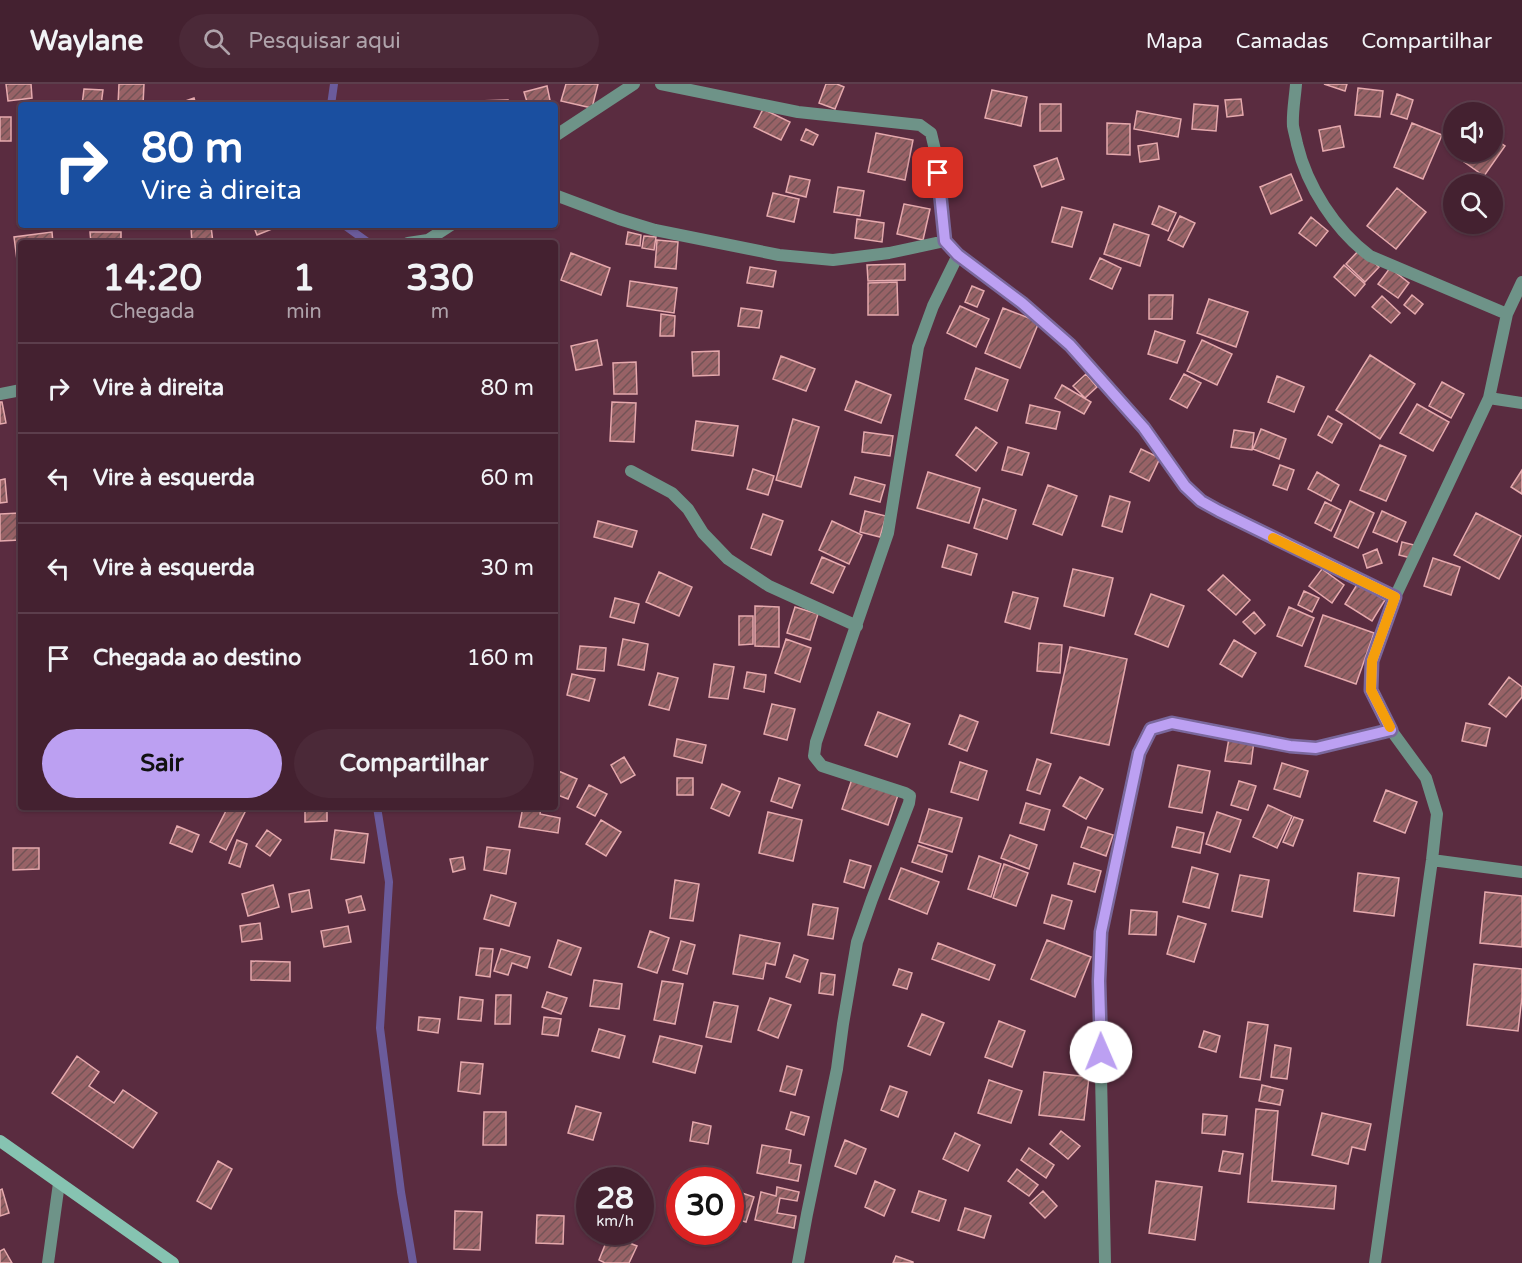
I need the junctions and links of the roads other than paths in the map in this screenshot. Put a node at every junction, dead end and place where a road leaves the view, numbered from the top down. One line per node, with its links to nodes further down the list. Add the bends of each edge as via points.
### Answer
1 (634, 84): 4 (street)
2 (1296, 84): 11 (street, via 1293,126 1302,163 1318,197 1357,247)
3 (670, 85): 8 (street, via 798,112 920,125 931,133 935,150)
4 (558, 134)
5 (558, 196): 8 (street, via 655,230 779,255 833,260)
6 (446, 228): 7 (street)
7 (428, 240)
8 (945, 241): 9 (street)
9 (958, 255): 17 (street, via 1070,345 1144,428 1185,486 1201,501); 18 (street, via 918,347 888,532)
10 (1522, 282): 11 (street)
11 (1507, 314): 14 (street)
12 (18, 391): 13 (street)
13 (0, 394)
14 (1489, 398): 15 (street); 17 (street)
15 (1522, 403)
16 (631, 471): 18 (street, via 672,493 728,560 770,586)
17 (1395, 597): 19 (street, via 1372,661 1371,690)
18 (856, 626): 24 (street, via 814,756 822,766 910,796 857,942)
19 (1391, 730): 20 (street, via 1426,778 1437,814); 27 (street, via 1316,748 1172,723 1151,729 1139,753 1101,932)
20 (1432, 860): 21 (street); 28 (street)
21 (1522, 872)
22 (0, 1141): 23 (street)
23 (59, 1184): 25 (street); 26 (street)
24 (800, 1262)
25 (48, 1263)
26 (173, 1263)
27 (1105, 1263)
28 (1374, 1263)

